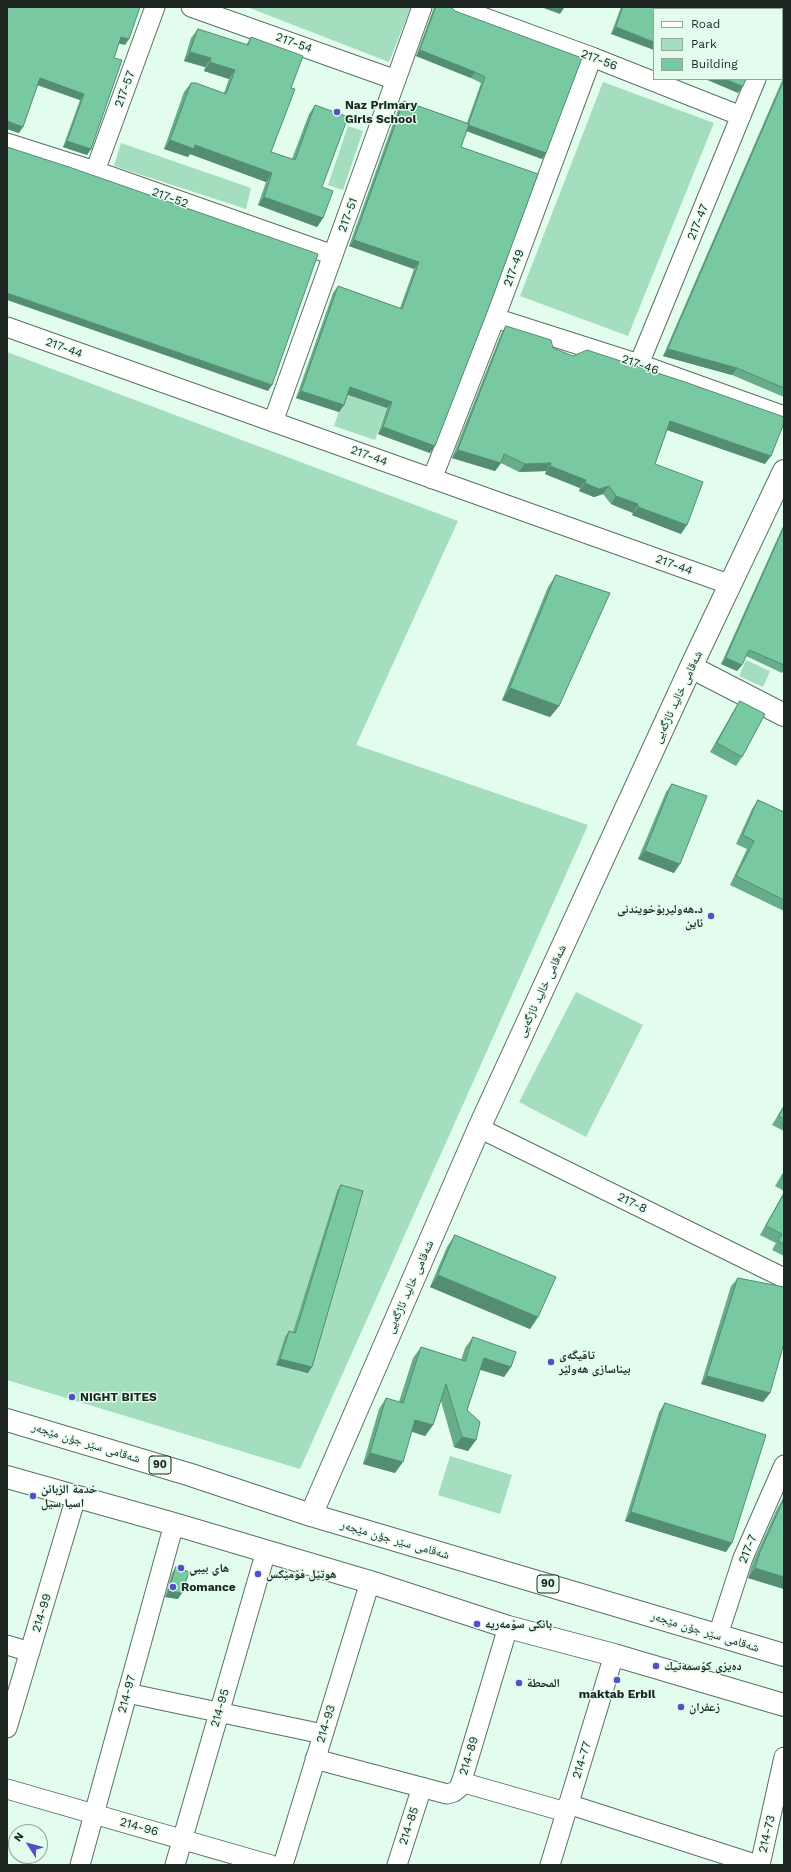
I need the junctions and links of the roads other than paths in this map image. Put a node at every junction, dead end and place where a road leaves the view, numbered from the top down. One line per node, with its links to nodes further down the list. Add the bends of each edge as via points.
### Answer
1 (155, 7): 10 (street, 217-57)
2 (191, 7): 6 (street, 217-54)
3 (422, 7): 6 (street, 217-51)
4 (455, 7): 5 (street, 217-56)
5 (592, 57): 8 (street, 217-56); 12 (street, 217-49)
6 (396, 80): 11 (street, 217-51)
7 (756, 80): 8 (street, 217-47)
8 (741, 116): 14 (street, 217-47)
9 (7, 143): 10 (street, 217-52)
10 (95, 171): 11 (street, 217-52)
11 (333, 255): 16 (street, 217-51)
12 (495, 318): 14 (street, 217-46); 18 (street, 217-49)
13 (7, 327): 16 (street, 217-44)
14 (639, 364): 15 (street, 217-46)
15 (784, 416)
16 (273, 422): 18 (street, 217-44)
17 (784, 471): 19 (main road, شەقامی خالید ئاژگەیی)
18 (432, 479): 19 (street, 217-44)
19 (731, 586): 20 (main road, شەقامی خالید ئاژگەیی)
20 (691, 667): 21 (main road); 22 (main road, شەقامی خالید ئاژگەیی)
21 (784, 715)
22 (479, 1128): 23 (street, 217-8); 28 (main road, شەقامی خالید ئاژگەیی)
23 (784, 1278)
24 (7, 1420): 28 (main road, شەقامی سێر جۆن مێجەر / 90, via 191,1475)
25 (784, 1465): 33 (street, 217-7, via 743,1558)
26 (7, 1478): 27 (main road)
27 (76, 1497): 29 (main road); 35 (street, 214-99)
28 (311, 1515): 33 (main road, شەقامی سێر جۆن مێجەر / 90)
29 (174, 1524): 30 (main road); 38 (street, 214-97)
30 (266, 1552): 31 (main road); 40 (street, 214-95)
31 (370, 1582): 32 (main road); 42 (street, 214-93)
32 (508, 1626): 36 (main road); 45 (street, 214-89)
33 (718, 1636): 37 (main road, شەقامی سێر جۆن مێجەر / 90)
34 (7, 1645): 35 (street)
35 (30, 1652): 41 (street, 214-99)
36 (614, 1655): 39 (main road); 48 (street, 214-77)
37 (784, 1655)
38 (127, 1693): 40 (street); 49 (street, 214-97)
39 (784, 1705)
40 (219, 1712): 42 (street); 50 (street, 214-95)
41 (7, 1728)
42 (323, 1734): 44 (street, 214-93)
43 (784, 1757): 57 (street, 214-73)
44 (315, 1759): 46 (street, 214-89); 54 (street, 214-93)
45 (461, 1782): 46 (street, 214-89, via 460,1787 448,1794); 48 (street)
46 (422, 1787): 55 (street, 214-85)
47 (7, 1789): 49 (street, 214-96)
48 (567, 1808): 56 (street, 214-77); 57 (street)
49 (94, 1814): 50 (street, 214-96); 51 (street, 214-97)
50 (182, 1839): 52 (street, 214-95); 53 (street, 214-96)
51 (80, 1865)
52 (175, 1865)
53 (271, 1865)
54 (283, 1865)
55 (397, 1865)
56 (550, 1865)
57 (759, 1865)

